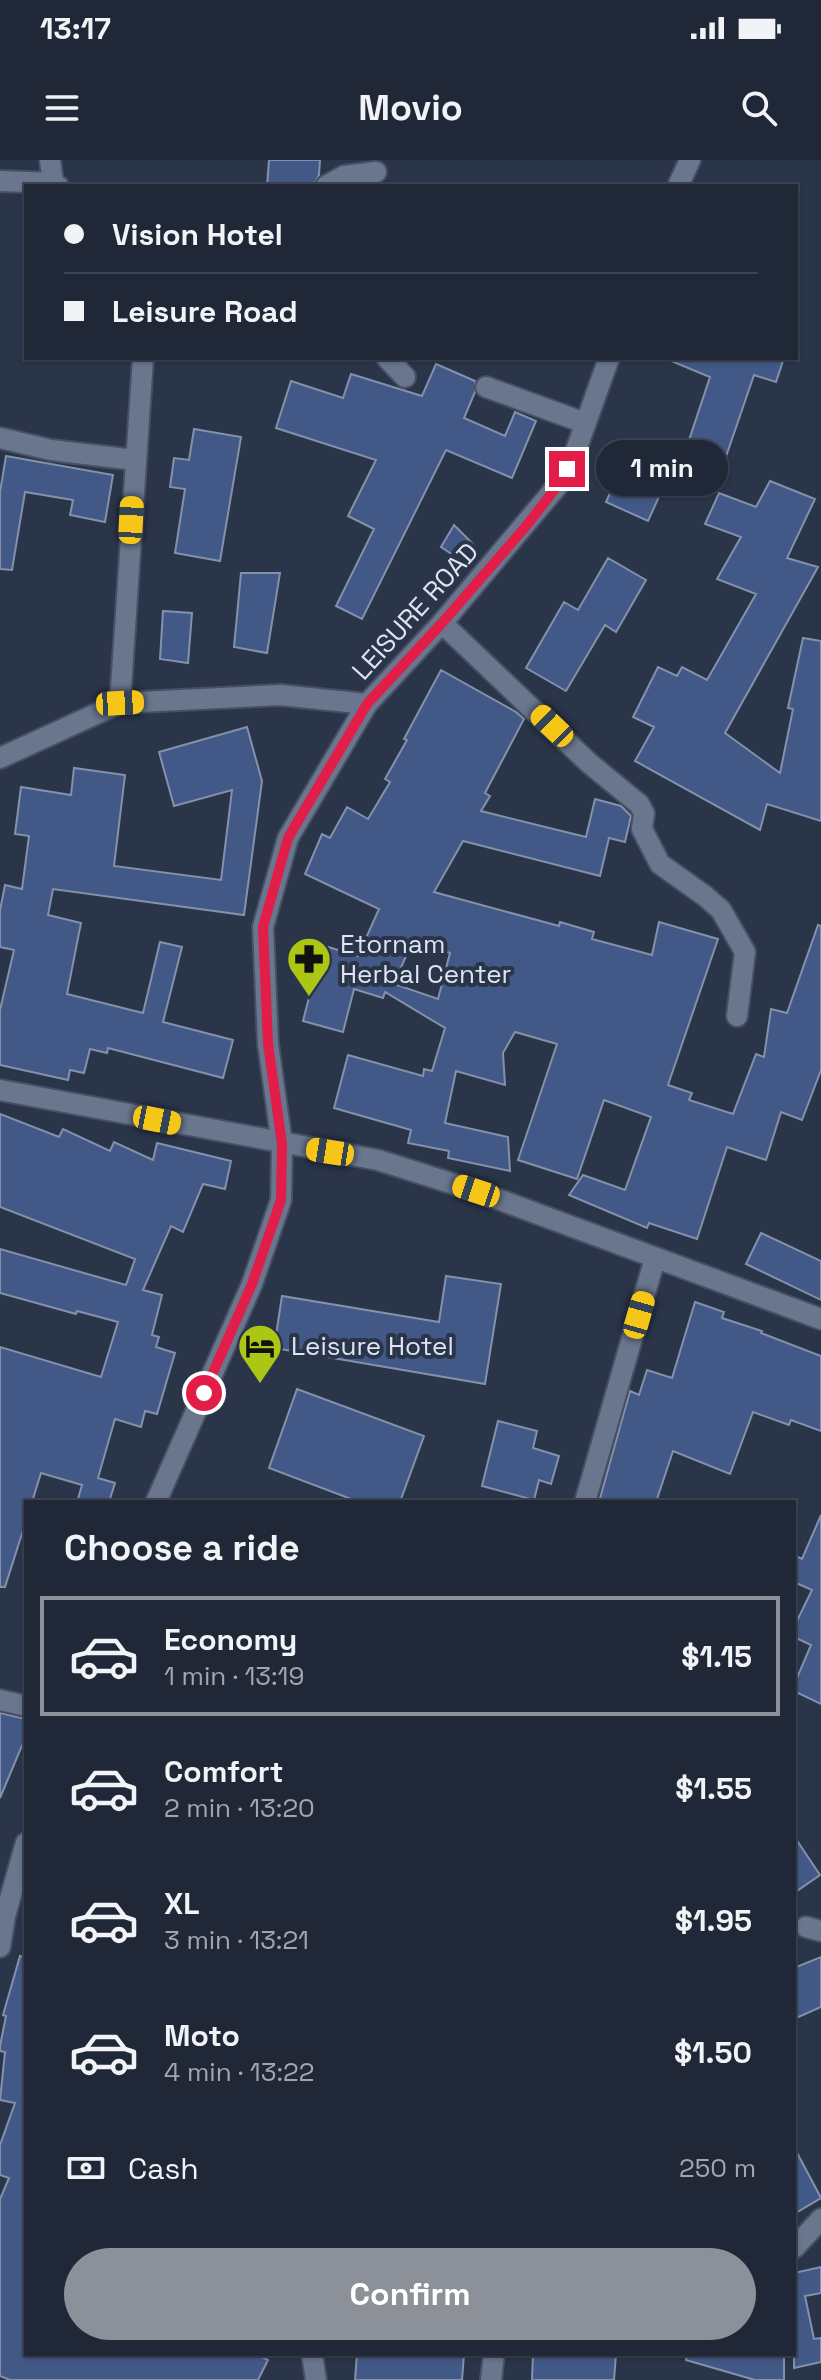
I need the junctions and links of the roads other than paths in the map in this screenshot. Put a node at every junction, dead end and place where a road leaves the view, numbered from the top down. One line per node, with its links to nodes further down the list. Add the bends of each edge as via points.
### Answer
1 (50, 160): 5 (street)
2 (690, 160): 7 (street)
3 (376, 172): 6 (street, via 344,176)
4 (0, 181): 5 (street)
5 (55, 184)
6 (330, 184)
7 (679, 184)
8 (143, 360): 15 (street)
9 (389, 360): 11 (street)
10 (608, 360): 13 (street, LEISURE ROAD)
11 (405, 377)
12 (486, 387): 13 (street)
13 (585, 423): 16 (street, LEISURE ROAD, via 558,485)
14 (0, 438): 15 (street)
15 (135, 460): 17 (street)
16 (442, 623): 18 (street, LEISURE ROAD); 20 (street, via 639,804 642,829 660,864 721,910 745,952)
17 (120, 703): 18 (street, via 280,695); 19 (street)
18 (367, 704): 22 (street, LEISURE ROAD, via 288,838 263,927 268,1044)
19 (0, 758)
20 (737, 1016)
21 (0, 1090): 22 (street)
22 (282, 1144): 23 (street, via 378,1160); 25 (street, LEISURE ROAD, via 281,1200 252,1284)
23 (655, 1258): 24 (street); 26 (street)
24 (821, 1319)
25 (157, 1500)
26 (586, 1500)
27 (0, 1700): 28 (street)
28 (24, 1706)
29 (23, 1873): 30 (street)
30 (2, 1915): 31 (street)
31 (0, 1947)
32 (821, 2219): 33 (street)
33 (796, 2246)
34 (312, 2356): 36 (street)
35 (494, 2356): 37 (street)
36 (316, 2380)
37 (491, 2380)

